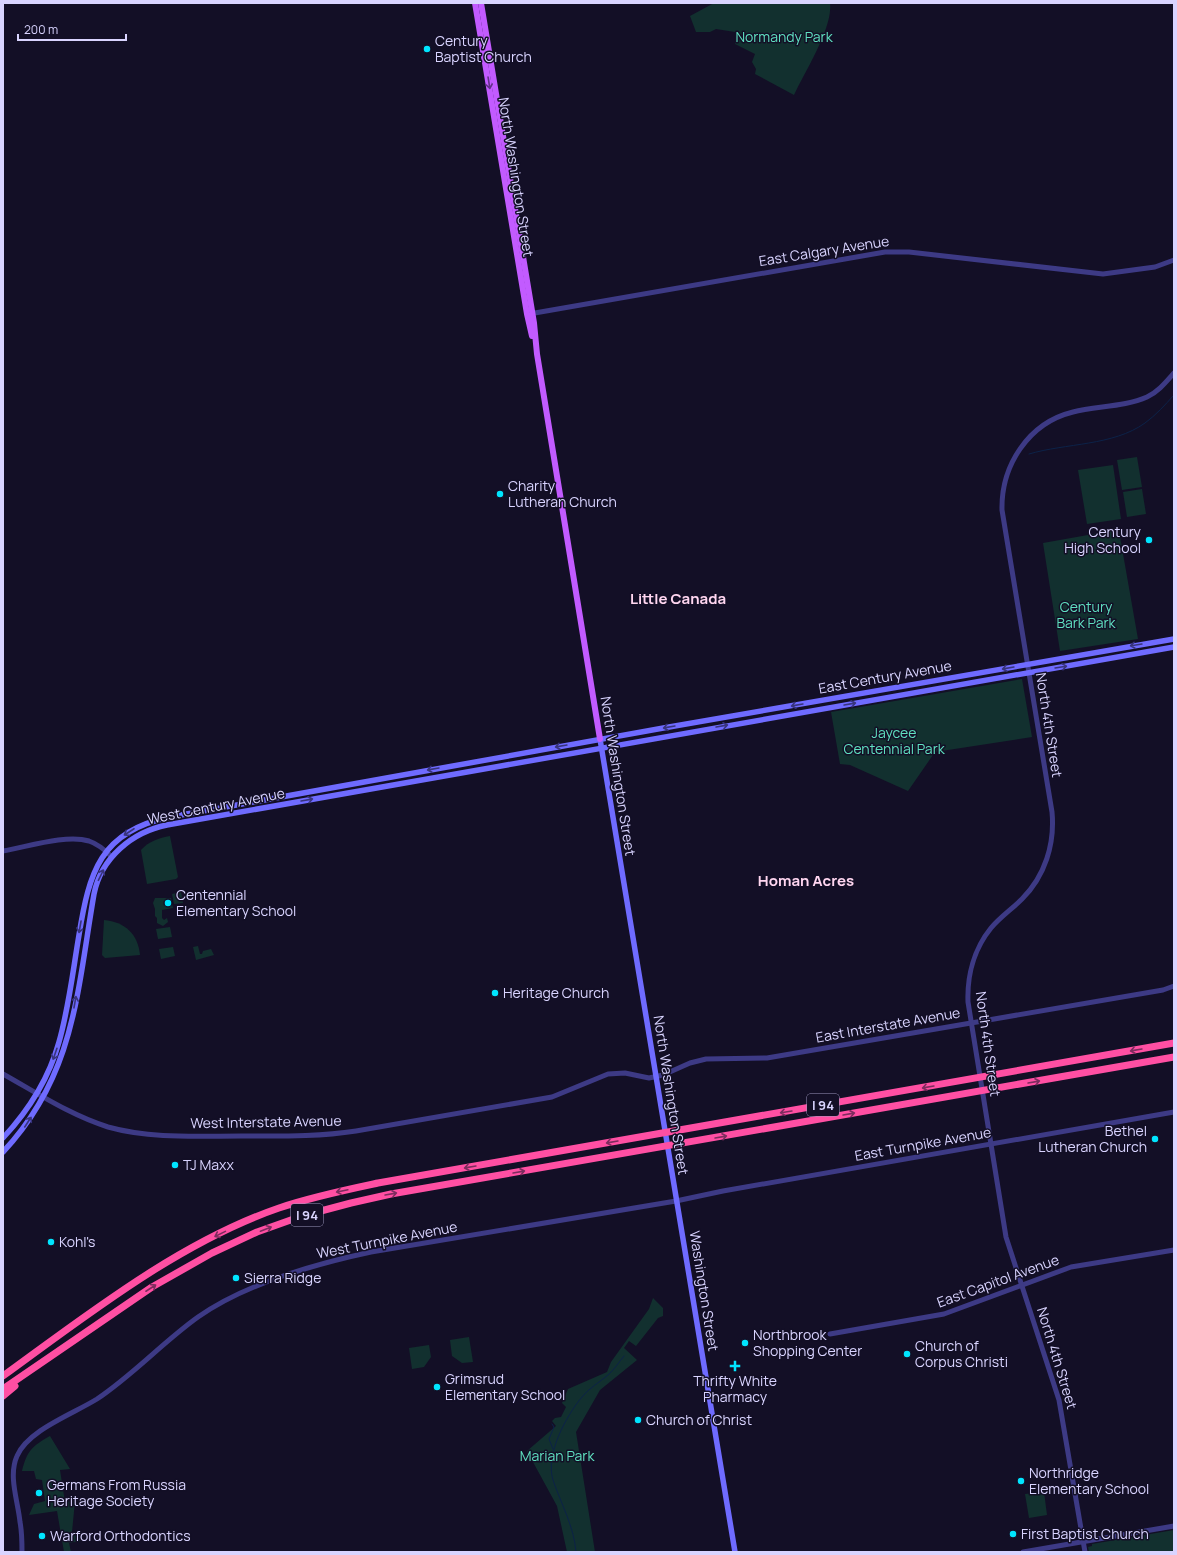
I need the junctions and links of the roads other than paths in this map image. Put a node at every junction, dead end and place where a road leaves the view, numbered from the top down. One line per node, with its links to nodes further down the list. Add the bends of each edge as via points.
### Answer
1 (475, 3): 4 (main road, North Washington Street, one-way to 4)
2 (481, 3): 4 (main road, North Washington Street)
3 (1174, 260): 4 (street, East Calgary Avenue, via 1155,267 1103,274 909,252 886,252)
4 (530, 314): 10 (main road, North Washington Street)
5 (1174, 373): 8 (street, North 4th Street, via 1160,389 1146,398 1066,414 1044,425 1025,441 1011,463 1004,484 1002,510)
6 (1174, 639): 8 (main road, East Century Avenue, one-way to 8)
7 (1174, 647): 9 (main road, East Century Avenue, one-way to 7)
8 (1027, 665): 9 (street, North 4th Street); 10 (main road, East Century Avenue, one-way to 10)
9 (1028, 672): 11 (main road, East Century Avenue, one-way to 9); 16 (street, North 4th Street, via 1052,812 1052,840 1046,863 1035,882 1023,898 990,929 978,949 968,984)
10 (600, 739): 11 (main road, North Washington Street); 13 (main road, West Century Avenue, one-way to 13, via 158,819 130,831)
11 (601, 747): 14 (main road, West Century Avenue, one-way to 11, via 134,838 162,826); 20 (main road, North Washington Street)
12 (3, 851): 13 (street, via 74,839 91,842)
13 (106, 851): 14 (street); 21 (main road, West Century Avenue, one-way to 21, via 88,886 60,1037 52,1064)
14 (112, 857): 22 (main road, West Century Avenue, one-way to 14, via 60,1064 69,1033 96,887)
15 (1174, 986): 16 (street, East Interstate Avenue)
16 (970, 1023): 20 (street, East Interstate Avenue, via 767,1058 706,1059); 25 (street, North 4th Street)
17 (1174, 1043): 32 (highway, I 94, one-way to 32, via 680,1129 327,1194 278,1208 172,1259)
18 (1174, 1057): 30 (highway, I 94, one-way to 18, via 216,1251 257,1232 313,1212 378,1197)
19 (3, 1074): 21 (street, West Interstate Avenue)
20 (655, 1077): 22 (street, West Interstate Avenue, via 625,1073 608,1074 552,1097 356,1132 325,1135 147,1134 94,1122); 27 (main road, North Washington Street)
21 (37, 1093): 22 (street, West Interstate Avenue); 24 (main road, West Century Avenue)
22 (44, 1098): 26 (main road, West Century Avenue, one-way to 22, via 24,1129)
23 (1174, 1112): 25 (street, East Turnpike Avenue)
24 (3, 1138)
25 (991, 1144): 27 (street, East Turnpike Avenue); 29 (street, North 4th Street, via 1006,1237)
26 (3, 1152)
27 (676, 1201): 40 (street, West Turnpike Avenue, via 352,1256 283,1277 212,1309 194,1320 100,1396 36,1434 23,1445 15,1460 13,1472); 41 (main road, Washington Street)
28 (1174, 1250): 29 (street, East Capitol Avenue, via 1074,1267)
29 (1022, 1286): 31 (street, East Capitol Avenue, via 944,1314); 38 (street, North 4th Street, via 1059,1400)
30 (137, 1298): 35 (highway, I 94); 36 (highway)
31 (830, 1334)
32 (35, 1353): 33 (highway); 34 (highway, I 94)
33 (3, 1372)
34 (3, 1376)
35 (3, 1389)
36 (3, 1396)
37 (1174, 1526): 38 (street)
38 (1083, 1542): 39 (street); 43 (street, North 4th Street)
39 (1030, 1551): 42 (street)
40 (22, 1552)
41 (735, 1552)
42 (1023, 1552)
43 (1085, 1552)

